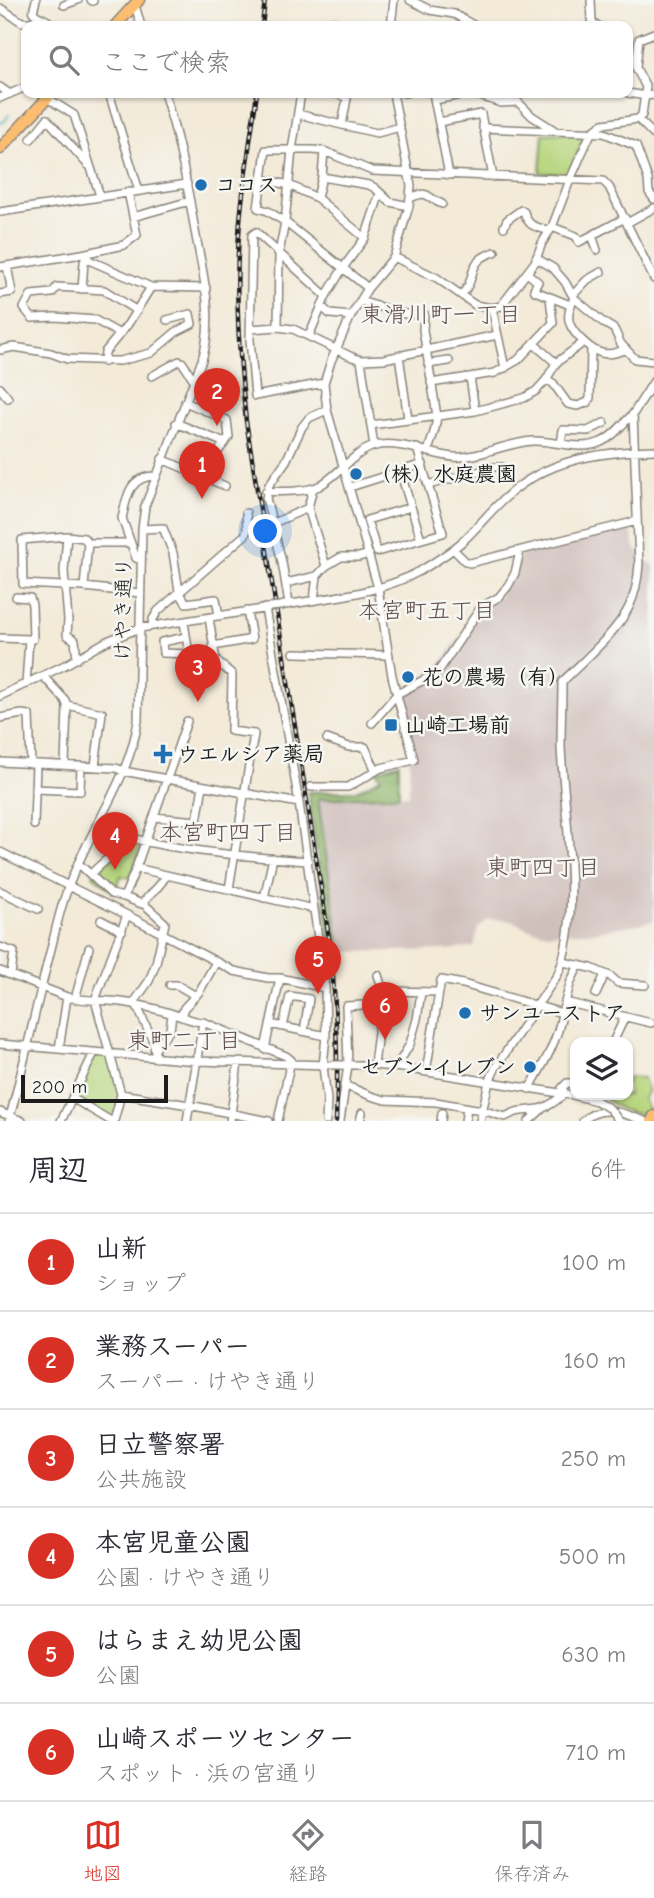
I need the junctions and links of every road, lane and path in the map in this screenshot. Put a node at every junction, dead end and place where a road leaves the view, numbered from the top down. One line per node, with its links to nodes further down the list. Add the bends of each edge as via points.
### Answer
1 (36, 0): 10 (street, via 33,12)
2 (78, 0): 7 (street)
3 (394, 0): 13 (street)
4 (410, 0): 14 (street)
5 (591, 0): 15 (street)
6 (137, 2): 11 (highway); 12 (street)
7 (64, 5)
8 (0, 8): 9 (street)
9 (21, 21)
10 (47, 21)
11 (120, 21)
12 (140, 21)
13 (392, 21)
14 (467, 21)
15 (592, 21)
16 (654, 33): 18 (street)
17 (633, 40): 18 (street)
18 (638, 41): 22 (street, via 636,68)
19 (0, 87): 21 (street)
20 (21, 89): 21 (street)
21 (10, 94): 32 (street)
22 (650, 96): 36 (street)
23 (48, 98): 33 (highway)
24 (53, 98): 48 (street, via 74,115)
25 (111, 98): 57 (street)
26 (166, 98): 55 (street, けやき通り)
27 (300, 98): 34 (street)
28 (348, 98): 38 (street)
29 (395, 98): 39 (street)
30 (434, 98): 37 (street)
31 (486, 98): 41 (street, via 518,102)
32 (0, 99)
33 (39, 107): 35 (street); 45 (highway)
34 (298, 114): 38 (street); 46 (street)
35 (47, 119): 44 (street); 48 (street)
36 (638, 119): 42 (street, via 603,124); 43 (street)
37 (439, 122): 40 (street, via 481,114); 50 (street)
38 (342, 125): 39 (street, via 377,133)
39 (400, 127): 49 (street)
40 (483, 128): 41 (street); 52 (street)
41 (556, 131): 42 (street)
42 (591, 133): 54 (street); 62 (street, via 604,133 636,146)
43 (654, 135)
44 (31, 139)
45 (0, 149)
46 (292, 150): 47 (street); 53 (street, via 266,150); 56 (street)
47 (324, 151): 49 (street, via 372,171); 51 (street)
48 (91, 168): 60 (street)
49 (408, 173): 50 (street); 64 (street)
50 (449, 175): 52 (street)
51 (322, 177): 59 (street, via 369,185); 61 (street)
52 (493, 177): 54 (street)
53 (262, 179): 56 (street); 70 (street, via 258,208)
54 (570, 180): 69 (street, via 603,181); 72 (street)
55 (187, 184): 57 (street); 63 (street, けやき通り)
56 (289, 185): 61 (street); 70 (street)
57 (139, 191): 58 (street)
58 (128, 192): 60 (street); 68 (street)
59 (380, 193): 64 (street, via 390,202); 74 (street)
60 (100, 196): 66 (street)
61 (317, 198): 74 (street)
62 (654, 199)
63 (190, 201): 68 (street); 87 (street, けやき通り)
64 (410, 202): 65 (street, via 422,193); 79 (street)
65 (442, 204)
66 (0, 212)
67 (652, 212): 69 (street)
68 (133, 217): 78 (street, via 137,235 124,245)
69 (626, 221): 73 (street); 85 (street)
70 (285, 222): 77 (street); 82 (street)
71 (504, 227): 72 (street, via 521,210 531,225)
72 (551, 229): 73 (street, via 576,236 579,242); 80 (street)
73 (592, 235): 75 (street)
74 (365, 238): 82 (street)
75 (597, 250)
76 (495, 252): 91 (street, via 474,267)
77 (279, 253): 92 (street); 101 (street); 102 (street, via 256,232 252,235)
78 (84, 256): 81 (street); 86 (street); 89 (street)
79 (394, 257): 88 (street); 91 (street)
80 (536, 258): 84 (street); 94 (street, via 554,268)
81 (4, 267): 90 (street, via 12,292)
82 (343, 268): 88 (street); 92 (street)
83 (601, 272): 94 (street, via 587,280)
84 (527, 273): 93 (street, via 538,282 535,291); 97 (street, via 501,306)
85 (654, 279)
86 (151, 287): 87 (street); 98 (street)
87 (205, 288): 123 (street, けやき通り, via 208,330)
88 (368, 288): 95 (street)
89 (82, 289): 98 (street, via 104,290); 103 (street, via 57,287 52,293 31,295 24,308 32,318 94,320)
90 (0, 294)
91 (461, 295): 97 (street, via 475,305)
92 (326, 296): 96 (street)
93 (550, 298): 94 (street); 107 (street, via 553,323)
94 (572, 299): 106 (street, via 568,313 571,329); 110 (street, via 614,329)
95 (360, 301): 99 (street); 112 (street, via 404,314 424,314)
96 (322, 307): 99 (street, via 330,314); 105 (street)
97 (492, 308): 104 (street)
98 (136, 311): 103 (street)
99 (351, 316): 109 (street)
100 (167, 320): 117 (street, via 190,314 192,324 151,353)
101 (278, 327): 102 (street); 105 (street)
102 (250, 329): 126 (street, via 255,396)
103 (120, 334): 117 (street, via 105,352)
104 (498, 335): 112 (street); 120 (street)
105 (309, 336): 109 (street)
106 (584, 342): 108 (street); 118 (street)
107 (534, 344): 118 (street); 120 (street)
108 (591, 348): 110 (street, via 609,355); 124 (street, via 588,402 568,404)
109 (336, 349): 114 (street); 126 (street)
110 (626, 349): 116 (street, via 635,359)
111 (0, 350): 117 (street, via 29,348 66,359)
112 (426, 351): 113 (street); 119 (street)
113 (399, 355): 114 (street); 135 (street)
114 (361, 360): 138 (street)
115 (449, 361): 119 (street)
116 (654, 361)
117 (104, 362)
118 (556, 363): 124 (street)
119 (428, 365): 127 (street)
120 (505, 368): 122 (street)
121 (152, 376): 123 (street, via 179,361)
122 (470, 377): 127 (street); 132 (street)
123 (194, 380): 130 (street, けやき通り)
124 (546, 380): 132 (street, via 524,398)
125 (654, 381): 133 (street)
126 (324, 383): 131 (street)
127 (431, 383): 134 (street)
128 (0, 388): 129 (street)
129 (8, 398)
130 (185, 402): 136 (street, けやき通り); 139 (street, via 227,420)
131 (327, 410): 148 (street); 157 (street, via 309,418 302,427)
132 (475, 411): 134 (street)
133 (633, 414): 140 (street, via 602,442); 143 (street)
134 (437, 416): 135 (street); 145 (street)
135 (408, 419): 138 (street)
136 (177, 423): 139 (street); 146 (street, けやき通り)
137 (604, 423): 140 (street, via 588,431 563,430)
138 (371, 425): 141 (street)
139 (225, 443): 152 (street)
140 (561, 444): 145 (street, via 520,442 458,457)
141 (374, 446): 142 (street); 148 (street)
142 (417, 448): 145 (street); 147 (street)
143 (635, 450): 144 (street); 161 (street); 168 (street, via 574,459 537,474)
144 (654, 450)
145 (428, 451)
146 (162, 459): 151 (street, けやき通り); 152 (street)
147 (423, 464): 150 (street); 153 (street)
148 (344, 466): 155 (street); 156 (street)
149 (502, 467): 153 (street)
150 (400, 471): 155 (street); 158 (street)
151 (156, 476): 163 (street, けやき通り); 167 (street, via 134,484 126,496 122,518)
152 (204, 476): 154 (street)
153 (428, 485): 165 (street, via 443,533)
154 (225, 486)
155 (350, 487): 170 (street)
156 (313, 488): 157 (street); 159 (street)
157 (266, 491): 162 (street)
158 (411, 506): 165 (street); 165 (street, via 367,520 377,552)
159 (308, 508): 162 (street); 172 (street)
160 (246, 513): 178 (street, via 245,534)
161 (638, 521): 169 (street); 249 (street, via 638,583 628,609 562,682 561,747 570,888)
162 (271, 524): 174 (street)
163 (142, 529): 171 (street, けやき通り); 178 (street, via 163,528 173,553)
164 (67, 537): 166 (street, via 84,538); 175 (street); 175 (street, via 22,540 23,584)
165 (421, 539)
166 (88, 543): 167 (street); 176 (street)
167 (130, 543): 171 (street)
168 (453, 549): 169 (street, via 470,563); 177 (street, via 410,576)
169 (520, 551): 199 (street, via 508,586 481,607 440,669)
170 (369, 554): 172 (street, via 341,557); 177 (street)
171 (141, 560): 179 (street, けやき通り)
172 (326, 566): 173 (street)
173 (317, 576): 174 (street); 181 (street)
174 (286, 583): 182 (street)
175 (66, 586): 176 (street); 196 (street, via 67,635 75,640)
176 (84, 587): 179 (street)
177 (378, 588): 181 (street); 195 (street)
178 (179, 591): 185 (street, via 186,603 216,599); 188 (street, via 158,611)
179 (141, 593): 189 (street, けやき通り)
180 (16, 597): 192 (street, via 30,598)
181 (314, 600): 182 (street)
182 (289, 604): 183 (street, bridge)
183 (268, 608): 184 (street); 218 (street)
184 (247, 611): 185 (street); 193 (street, via 252,639)
185 (219, 616): 186 (street)
186 (209, 618): 187 (street); 193 (street)
187 (184, 622): 188 (street); 190 (street)
188 (152, 626): 189 (street)
189 (140, 628): 196 (street); 211 (street, けやき通り, via 138,720)
190 (186, 637)
191 (0, 638): 192 (street)
192 (34, 639): 198 (street)
193 (214, 646): 217 (street, via 216,661 232,674 231,731 254,734)
194 (294, 653): 195 (street)
195 (389, 655): 199 (street)
196 (77, 659): 197 (street)
197 (43, 676): 198 (street); 201 (street)
198 (26, 684): 200 (street)
199 (397, 694): 204 (street); 212 (street, via 414,760)
200 (0, 696)
201 (67, 705): 208 (street); 210 (street, via 102,713)
202 (0, 718): 207 (street, via 29,715)
203 (187, 721): 213 (street)
204 (372, 723)
205 (327, 739): 212 (street, via 365,747)
206 (0, 762): 207 (street)
207 (33, 764): 208 (street); 216 (street)
208 (65, 765): 209 (street)
209 (81, 766): 210 (street); 216 (street, via 80,791)
210 (95, 766): 211 (street)
211 (123, 771): 213 (street); 221 (street, けやき通り)
212 (376, 771): 215 (street, via 348,787)
213 (166, 779): 214 (street); 219 (street)
214 (203, 786): 217 (street); 219 (street, via 197,821)
215 (311, 787)
216 (35, 789): 220 (street)
217 (245, 793): 218 (street); 225 (street)
218 (299, 803): 227 (street)
219 (154, 817): 223 (street)
220 (34, 825)
221 (96, 826): 222 (street); 228 (street, けやき通り)
222 (128, 836): 223 (street); 230 (street)
223 (145, 841): 225 (street); 229 (street)
224 (0, 852): 232 (street)
225 (235, 856): 226 (street); 233 (street)
226 (273, 858): 227 (street); 237 (street)
227 (308, 861): 240 (street)
228 (78, 863): 230 (street); 232 (street, けやき通り)
229 (136, 868): 231 (street); 236 (street)
230 (91, 874): 235 (street)
231 (166, 875): 233 (street); 238 (street)
232 (68, 887): 241 (street); 258 (street, けやき通り)
233 (229, 889): 237 (street)
234 (0, 891): 239 (street)
235 (115, 895): 236 (street); 241 (street)
236 (124, 897): 238 (street)
237 (264, 898): 240 (street)
238 (144, 903): 245 (street, via 165,923)
239 (38, 909)
240 (314, 909): 259 (street)
241 (117, 911): 242 (street)
242 (127, 915): 244 (street); 245 (street)
243 (101, 920): 244 (street)
244 (122, 931): 266 (street)
245 (163, 934): 248 (street); 269 (street, via 149,981)
246 (0, 947): 253 (street, via 14,952)
247 (89, 948): 265 (street)
248 (216, 962): 255 (street, via 234,971); 264 (street)
249 (562, 962): 250 (street); 270 (street)
250 (579, 965): 252 (street); 267 (street)
251 (0, 971): 253 (street)
252 (605, 974): 257 (street, via 618,983); 263 (street)
253 (11, 975): 258 (street)
254 (378, 975): 260 (street)
255 (280, 978): 259 (street); 277 (street)
256 (170, 985): 264 (street)
257 (645, 985)
258 (41, 988): 265 (street); 283 (street, けやき通り)
259 (325, 988): 280 (street)
260 (383, 991): 261 (street); 268 (street)
261 (421, 992): 262 (street); 296 (street, via 410,1044 400,1061)
262 (439, 992): 270 (street, via 441,980); 297 (street)
263 (596, 994)
264 (196, 996): 273 (street)
265 (71, 998): 266 (street); 284 (street)
266 (95, 1000): 269 (street); 288 (street)
267 (565, 1002): 271 (street); 274 (street)
268 (382, 1004): 294 (street, via 346,1006); 295 (street)
269 (135, 1005): 272 (street); 285 (street)
270 (536, 1006): 271 (street); 298 (street)
271 (562, 1013): 300 (street, via 547,1058)
272 (172, 1014): 273 (street); 285 (street, via 170,1030)
273 (181, 1016): 275 (street)
274 (625, 1017): 276 (street); 281 (street)
275 (203, 1022): 286 (street); 290 (street)
276 (651, 1023)
277 (270, 1024): 278 (street); 286 (street)
278 (283, 1027): 279 (street); 279 (street, via 290,996 309,999)
279 (304, 1031): 280 (street)
280 (326, 1036): 293 (street)
281 (615, 1037)
282 (0, 1044): 283 (street)
283 (26, 1047): 284 (street); 312 (street, けやき通り)
284 (59, 1049): 287 (street)
285 (155, 1049): 289 (street)
286 (265, 1049): 292 (street, via 286,1056)
287 (94, 1053): 288 (street); 304 (street)
288 (111, 1054): 289 (street); 303 (street)
289 (156, 1058): 290 (street)
290 (197, 1061): 291 (street); 306 (street)
291 (238, 1063): 292 (street); 311 (street)
292 (289, 1065): 293 (street); 318 (street)
293 (327, 1065): 294 (street, bridge); 319 (street)
294 (345, 1065): 295 (street); 299 (street)
295 (374, 1065): 296 (street)
296 (403, 1068): 297 (street)
297 (426, 1072): 298 (street)
298 (489, 1082): 300 (street); 309 (street)
299 (344, 1085): 307 (street, via 385,1100); 320 (street)
300 (529, 1088): 301 (street)
301 (570, 1092)
302 (570, 1093): 308 (street)
303 (121, 1094): 306 (street); 315 (street)
304 (72, 1098): 314 (street); 315 (street)
305 (594, 1100): 325 (street, bridge)
306 (189, 1105): 311 (street); 316 (street)
307 (467, 1108): 309 (street); 321 (street)
308 (542, 1108): 309 (street, via 517,1110 505,1117); 323 (street)
309 (482, 1110): 322 (street)
310 (0, 1112): 312 (street)
311 (230, 1117): 317 (street)
312 (10, 1119): 313 (street)
313 (22, 1121)
314 (61, 1121)
315 (113, 1121)
316 (187, 1121)
317 (269, 1121)
318 (278, 1121)
319 (326, 1121)
320 (340, 1121)
321 (465, 1121)
322 (480, 1121)
323 (529, 1121)
324 (583, 1121): 326 (street, via 600,1111)
325 (620, 1121)
326 (644, 1121)

